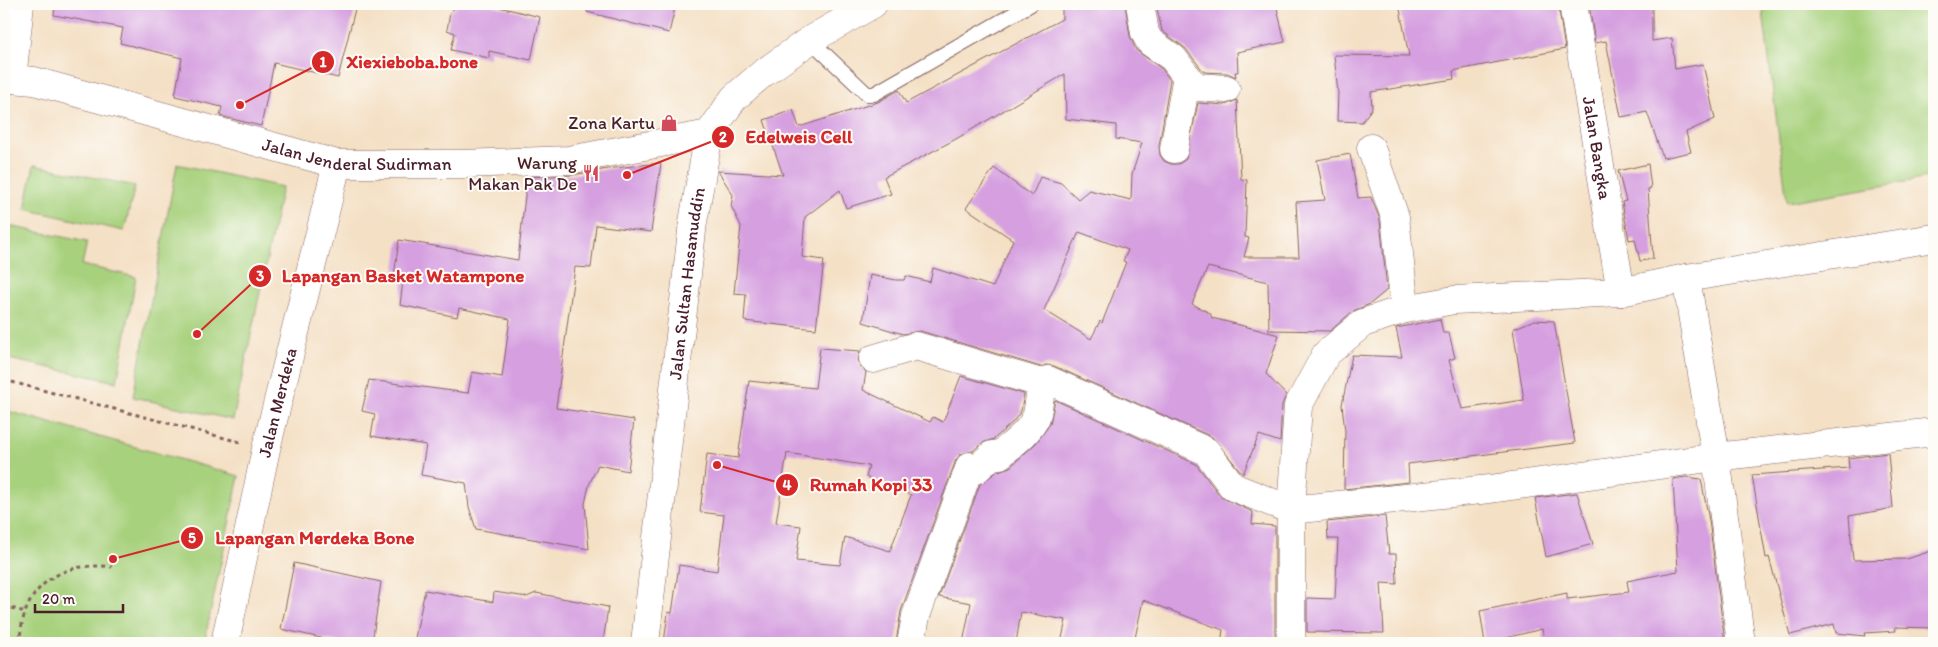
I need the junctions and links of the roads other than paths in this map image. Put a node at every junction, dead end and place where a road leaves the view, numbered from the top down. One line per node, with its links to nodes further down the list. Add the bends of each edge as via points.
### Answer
1 (20, 4): 8 (street)
2 (872, 4): 6 (street, Jalan Sultan Hasanuddin)
3 (1030, 4): 6 (lane, via 874,94 868,94)
4 (1140, 4): 7 (street, via 1145,33 1150,42 1173,58)
5 (1573, 4): 16 (street, Jalan Bangka)
6 (810, 40): 10 (street, Jalan Sultan Hasanuddin, via 734,98)
7 (1187, 76): 9 (street, via 1198,87); 12 (street)
8 (8, 84): 13 (street, Jalan Jenderal Sudirman, via 34,81)
9 (1226, 89)
10 (708, 134): 13 (street, Jalan Jenderal Sudirman, via 568,160); 24 (street, Jalan Sultan Hasanuddin, via 693,222)
11 (1371, 148): 17 (street, via 1395,217)
12 (1174, 149)
13 (337, 164): 23 (street, Jalan Merdeka, via 266,449)
14 (1934, 238): 15 (street)
15 (1686, 278): 16 (street); 21 (street)
16 (1621, 292): 17 (street, via 1454,300)
17 (1405, 309): 22 (street, via 1363,323 1326,354 1298,406)
18 (873, 359): 19 (street, via 916,346)
19 (1044, 384): 22 (street, via 1048,380 1206,451 1234,487); 25 (street, via 1035,418 1021,437 1000,455 992,455 977,468 970,466 916,616)
20 (1934, 432): 21 (street)
21 (1716, 458): 22 (street, via 1490,489); 27 (street)
22 (1291, 510): 26 (street)
23 (225, 643)
24 (645, 643)
25 (911, 643)
26 (1291, 643)
27 (1741, 643)

